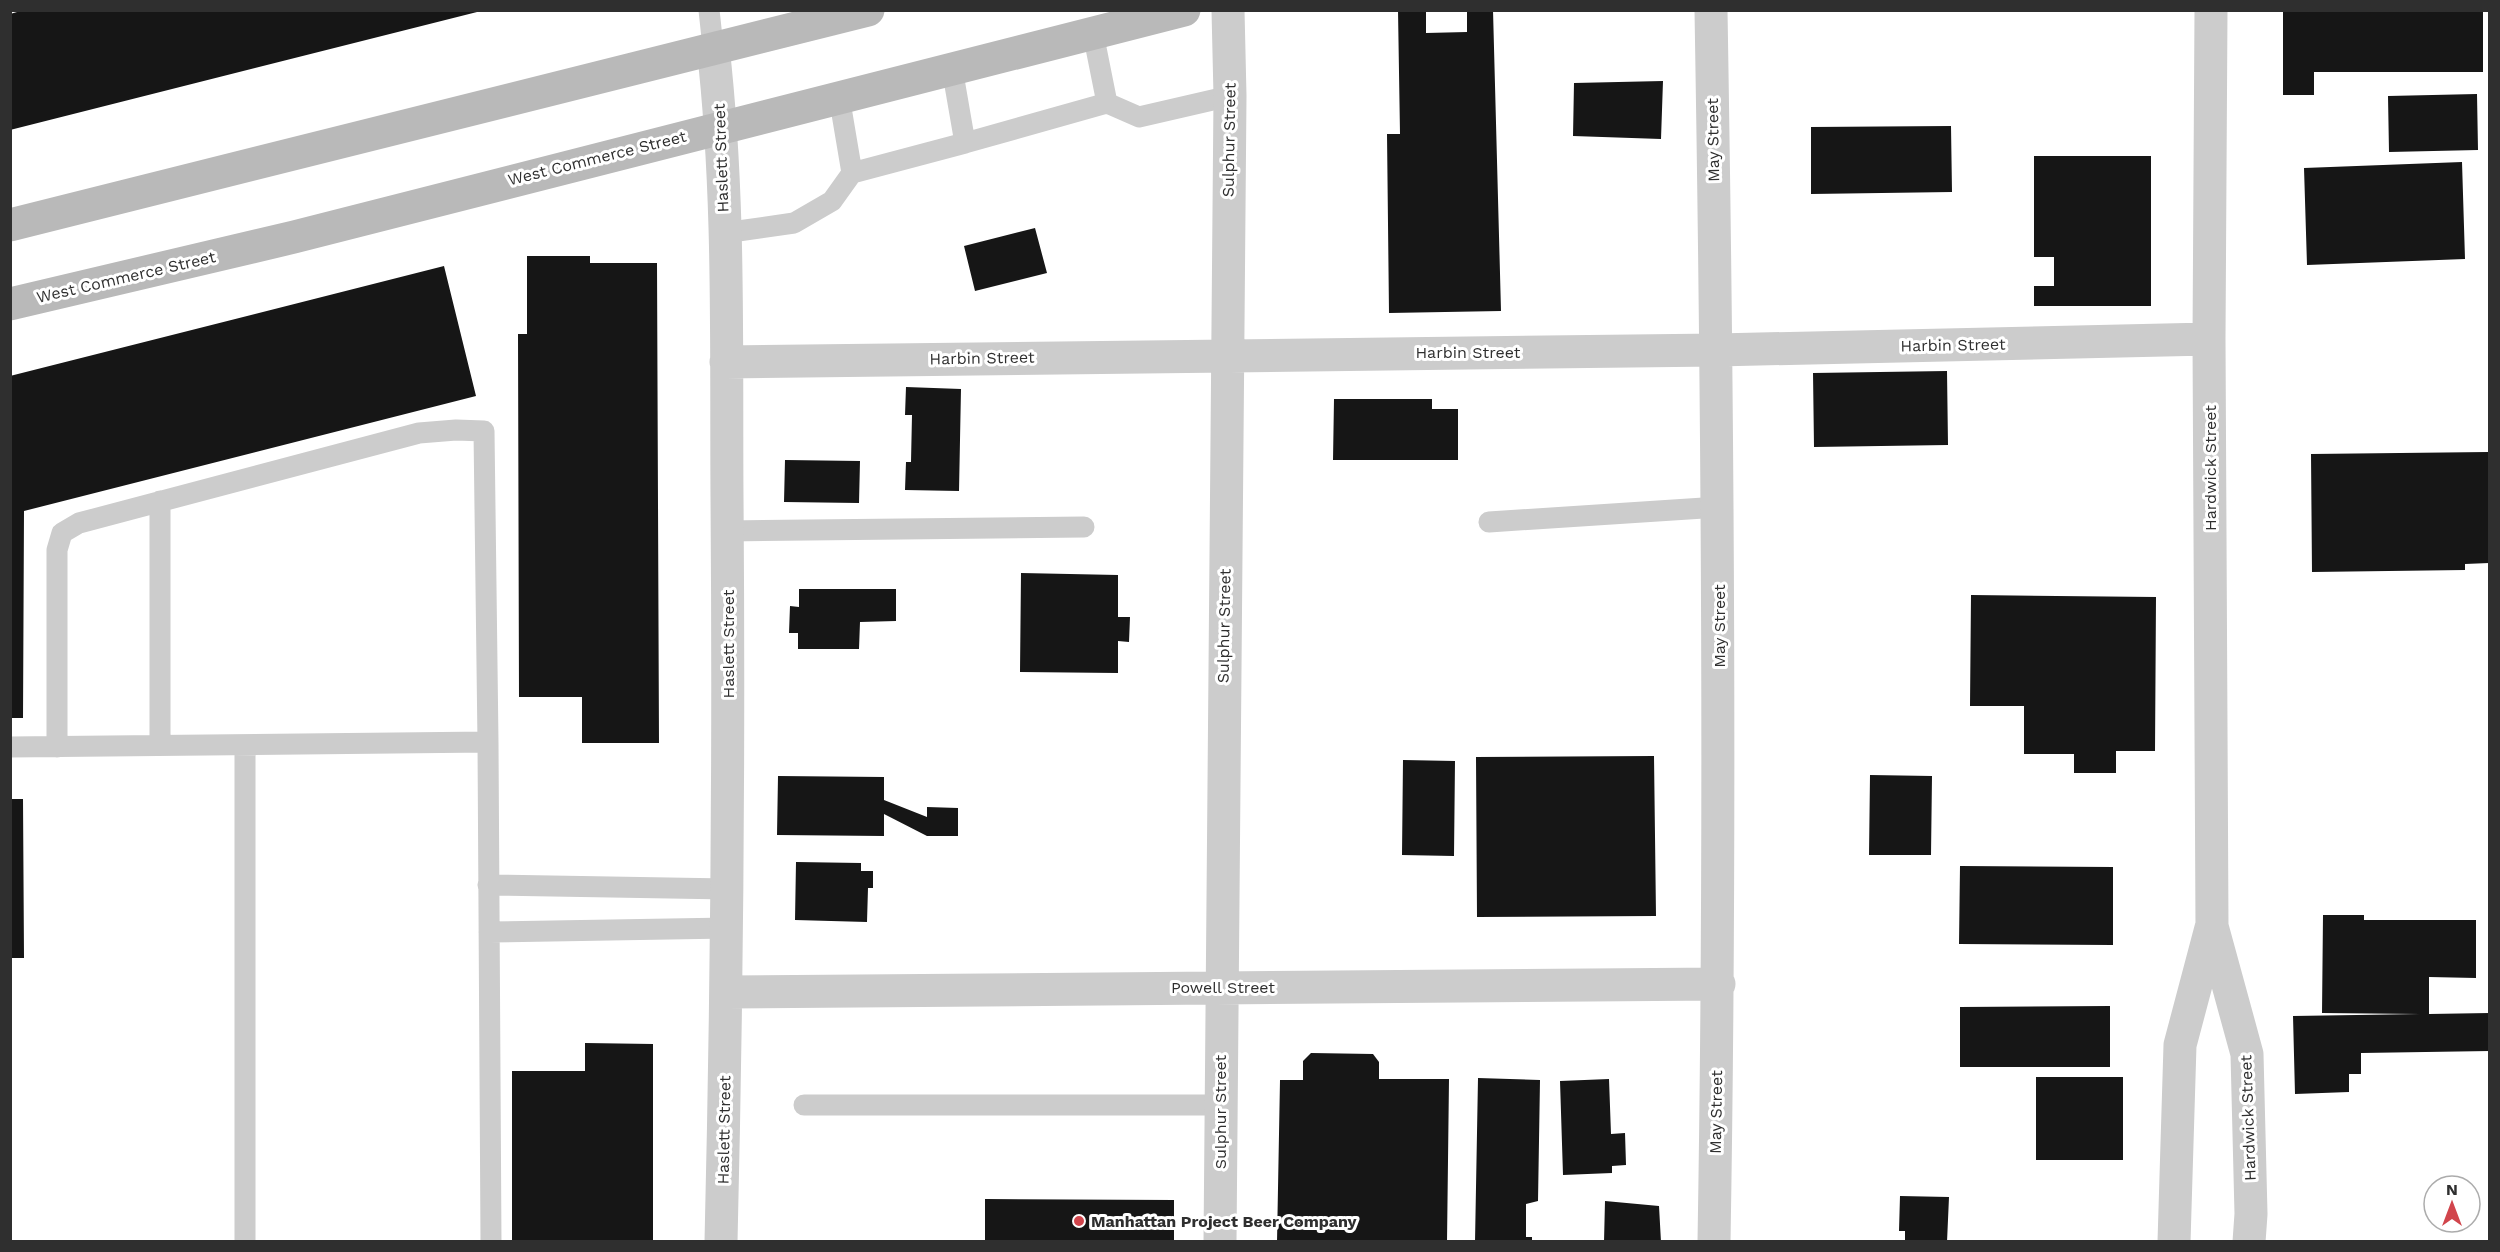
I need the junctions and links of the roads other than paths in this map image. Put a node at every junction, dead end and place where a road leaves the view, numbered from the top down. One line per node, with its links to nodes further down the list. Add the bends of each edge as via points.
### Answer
1 (709, 10): 8 (lane)
2 (868, 10): 8 (main road)
3 (1184, 10): 7 (main road, West Commerce Street)
4 (1228, 10): 11 (street, Sulphur Street)
5 (1711, 10): 20 (street, May Street)
6 (2211, 10): 19 (street, Hardwick Street)
7 (1093, 33): 9 (main road, West Commerce Street); 12 (lane)
8 (712, 47): 13 (street, Haslett Street); 16 (main road)
9 (952, 68): 10 (main road, West Commerce Street); 14 (lane)
10 (839, 96): 13 (main road, West Commerce Street); 15 (lane)
11 (1230, 96): 12 (lane, via 1139,117); 21 (street, Sulphur Street)
12 (1107, 103): 14 (lane)
13 (722, 126): 17 (street, Haslett Street); 18 (main road, West Commerce Street, via 294,237)
14 (965, 143): 15 (lane)
15 (852, 173): 17 (lane, via 832,201 794,223)
16 (10, 225)
17 (724, 233): 22 (street, Haslett Street)
18 (10, 304)
19 (2209, 339): 20 (street, Harbin Street); 35 (street, Hardwick Street)
20 (1717, 350): 21 (street, Harbin Street); 24 (street, May Street)
21 (1226, 354): 22 (street, Harbin Street); 39 (street, Sulphur Street)
22 (726, 362): 27 (street, Haslett Street)
23 (160, 501): 28 (lane, via 419,433 484,431); 29 (lane); 32 (lane, via 79,523 62,533 57,550)
24 (1719, 507): 25 (lane); 38 (street, May Street)
25 (1489, 522)
26 (1084, 527): 27 (lane)
27 (727, 531): 34 (street, Haslett Street)
28 (488, 742): 30 (lane); 33 (lane)
29 (160, 745): 30 (lane); 32 (lane)
30 (246, 745): 43 (lane)
31 (10, 747): 32 (lane)
32 (57, 747)
33 (488, 885): 34 (lane); 37 (lane)
34 (728, 889): 36 (street, Haslett Street)
35 (2212, 926): 48 (street, Hardwick Street, via 2180,1045); 49 (street, Hardwick Street, via 2247,1054)
36 (728, 928): 37 (lane); 40 (street, Haslett Street)
37 (489, 932): 44 (lane)
38 (1719, 984): 39 (street, Powell Street); 47 (street, May Street)
39 (1221, 987): 40 (street, Powell Street); 42 (street, Sulphur Street)
40 (727, 992): 45 (street, Haslett Street)
41 (804, 1105): 42 (lane)
42 (1220, 1105): 46 (street, Sulphur Street)
43 (246, 1242)
44 (491, 1242)
45 (721, 1242)
46 (1220, 1242)
47 (1714, 1242)
48 (2174, 1242)
49 (2249, 1242)

